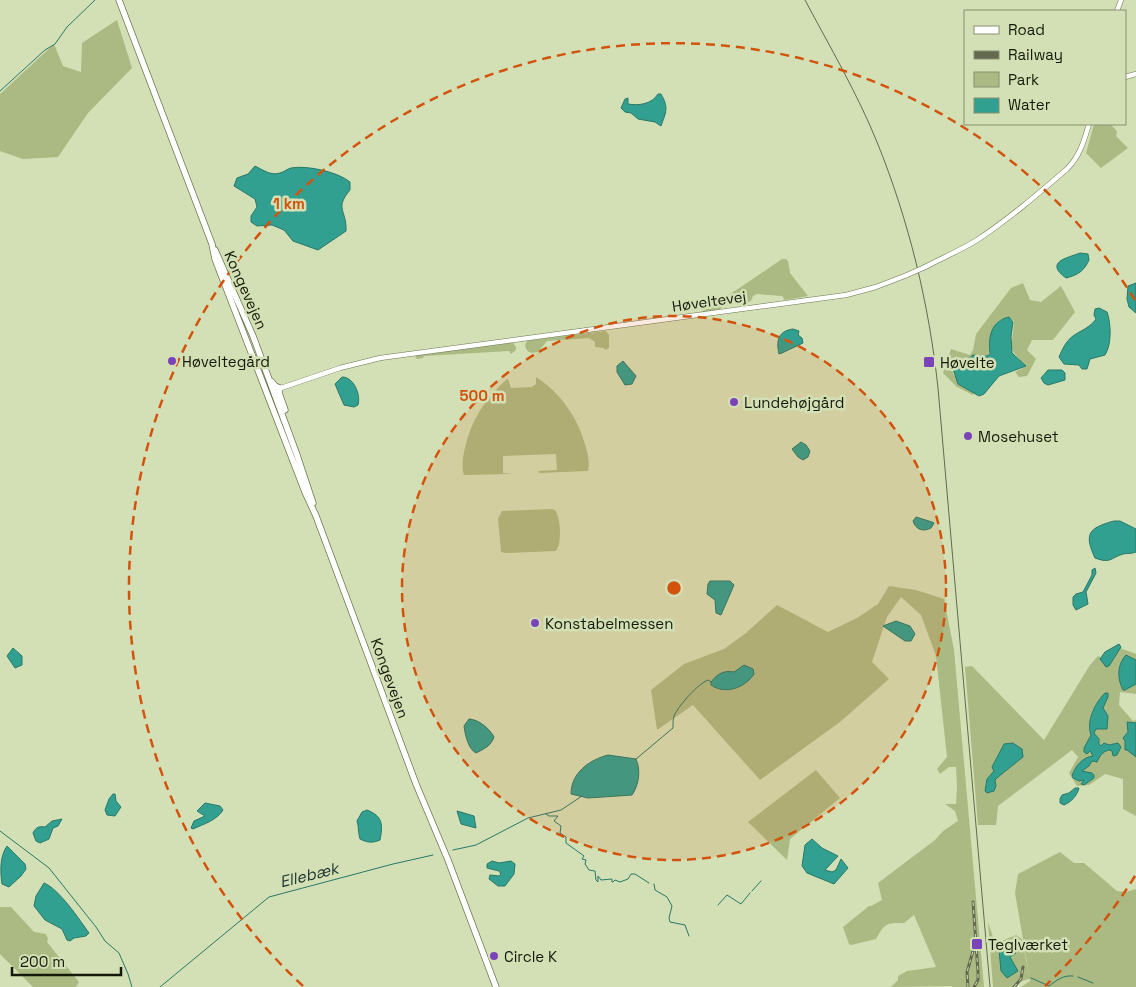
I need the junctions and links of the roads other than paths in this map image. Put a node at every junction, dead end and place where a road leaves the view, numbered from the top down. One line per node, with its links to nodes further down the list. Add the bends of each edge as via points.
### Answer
1 (119, 0): 3 (main road, Kongevejen)
2 (1089, 125): 5 (street, Høveltevej, bridge, via 1073,163 1022,207 976,241 876,287 846,295 380,358)
3 (212, 244): 4 (main road, Kongevejen); 5 (main road, Kongevejen)
4 (236, 315): 5 (main road, via 253,347 268,388); 6 (main road, Kongevejen)
5 (277, 390): 6 (main road, via 271,398); 7 (main road, Kongevejen)
6 (273, 409): 7 (main road, Kongevejen)
7 (316, 516): 8 (main road, Kongevejen)
8 (494, 987)

